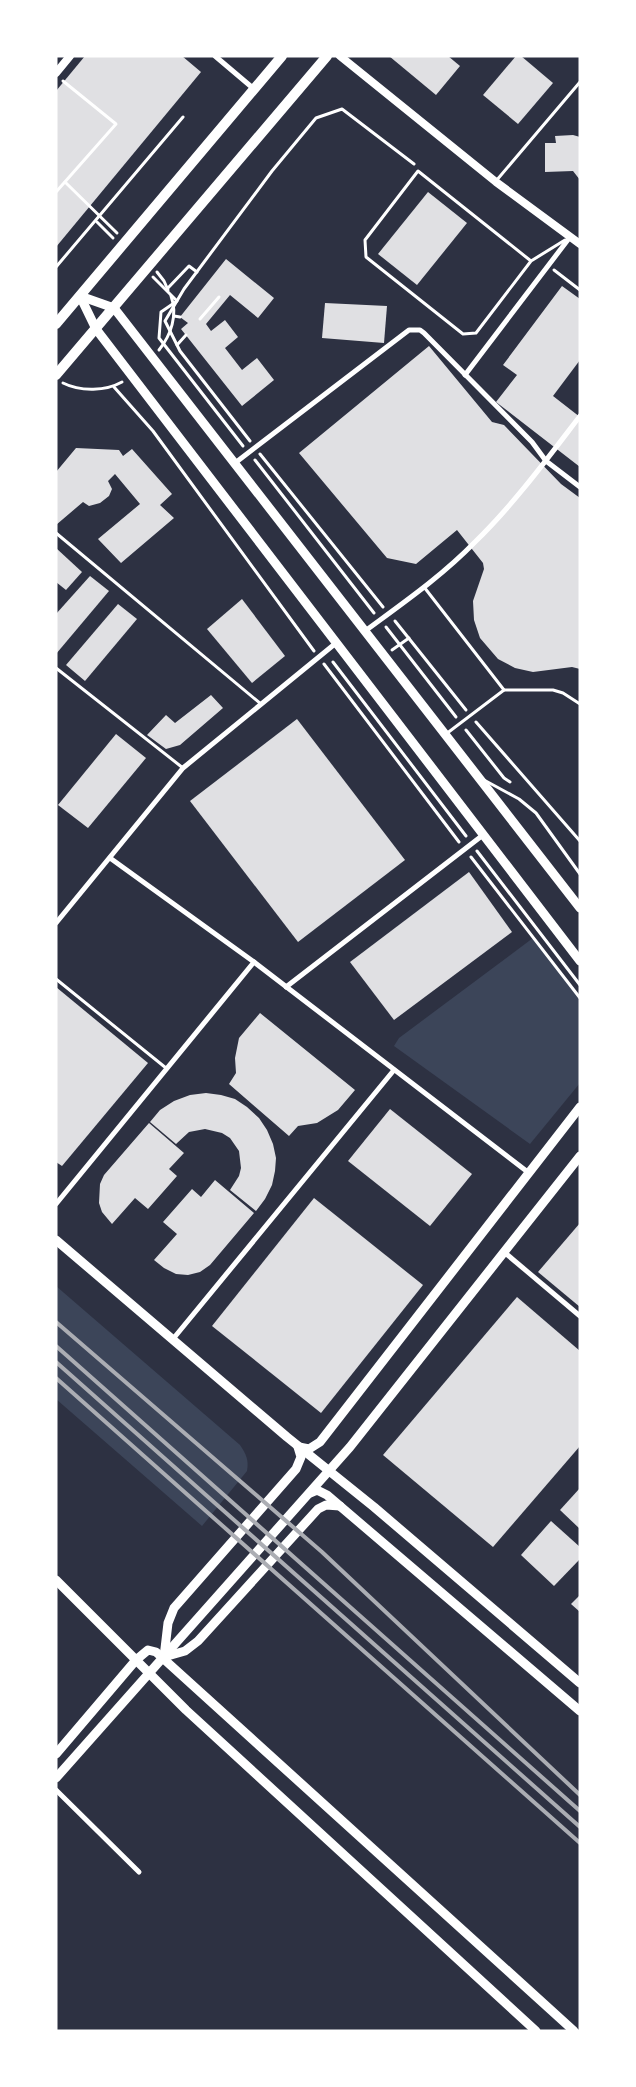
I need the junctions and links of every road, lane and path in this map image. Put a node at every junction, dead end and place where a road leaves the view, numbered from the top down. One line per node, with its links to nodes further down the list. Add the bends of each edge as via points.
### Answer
1 (70, 56): 6 (street)
2 (215, 56): 9 (street)
3 (282, 56): 9 (main road)
4 (327, 56): 27 (main road)
5 (340, 56): 13 (street)
6 (56, 73)
7 (64, 82): 12 (path, via 116,124)
8 (580, 82): 13 (lane)
9 (254, 89): 24 (main road)
10 (183, 117): 20 (path)
11 (417, 166): 21 (path, via 342,109 316,118)
12 (65, 182): 14 (path); 15 (path)
13 (496, 182): 16 (street)
14 (56, 192)
15 (90, 207)
16 (570, 237): 17 (street); 18 (lane); 19 (street)
17 (580, 244)
18 (531, 261): 18 (lane, via 476,333 463,334 366,257 364,240 418,171)
19 (548, 266): 23 (path); 36 (street)
20 (56, 267)
21 (197, 272): 22 (path, via 189,266); 26 (path)
22 (167, 289)
23 (580, 290)
24 (80, 296): 27 (main road); 31 (main road); 32 (main road)
25 (219, 297): 30 (path)
26 (177, 301): 34 (path, via 165,321); 40 (path, via 161,312 159,338)
27 (114, 308): 32 (main road); 42 (main road)
28 (174, 316): 29 (path)
29 (180, 317)
30 (200, 320)
31 (56, 324)
32 (96, 328): 35 (main road); 48 (main road)
33 (186, 335): 34 (path)
34 (177, 346): 37 (path)
35 (56, 375)
36 (465, 375): 40 (street, via 424,333 409,330); 41 (street, via 532,442)
37 (203, 383)
38 (114, 387): 49 (path, via 153,431)
39 (580, 416): 41 (street)
40 (248, 452): 42 (street); 46 (path)
41 (546, 461): 43 (street); 45 (street, via 476,541)
42 (235, 463): 47 (main road)
43 (580, 487)
44 (56, 532): 52 (lane)
45 (424, 587): 46 (street); 51 (lane)
46 (380, 620): 47 (street); 54 (path)
47 (365, 631): 55 (main road)
48 (336, 642): 49 (street); 59 (main road)
49 (319, 657): 52 (street); 60 (path)
50 (56, 668): 56 (lane)
51 (504, 690): 53 (lane, via 553,690); 54 (lane)
52 (261, 704): 56 (street)
53 (580, 704)
54 (461, 723): 55 (lane); 58 (path, via 504,778)
55 (446, 734): 57 (main road)
56 (183, 768): 61 (street)
57 (478, 777): 62 (lane, via 519,799 536,813); 63 (main road)
58 (517, 787)
59 (483, 835): 60 (street); 66 (main road)
60 (464, 849): 68 (street); 69 (path)
61 (110, 858): 64 (street); 65 (street)
62 (580, 874)
63 (580, 908)
64 (56, 923)
65 (254, 962): 68 (street); 70 (street)
66 (580, 962)
67 (56, 979): 70 (lane)
68 (286, 987): 71 (street)
69 (580, 998)
70 (166, 1068): 75 (street)
71 (394, 1070): 74 (street); 79 (street)
72 (580, 1107): 74 (main road)
73 (580, 1156): 77 (main road)
74 (529, 1173): 80 (main road, via 320,1442 309,1448)
75 (56, 1204)
76 (59, 1244): 79 (main road)
77 (504, 1252): 78 (street); 81 (main road)
78 (580, 1316)
79 (173, 1339): 80 (main road)
80 (298, 1447): 81 (main road); 85 (main road, via 301,1457 296,1469 174,1608 168,1623)
81 (329, 1472): 82 (main road); 88 (main road)
82 (310, 1493): 83 (main road, via 322,1491); 85 (main road)
83 (344, 1508): 85 (main road, via 326,1505 314,1512 198,1641 185,1651); 89 (main road)
84 (56, 1580): 86 (main road)
85 (164, 1657): 86 (main road, via 148,1650); 87 (main road); 95 (main road)
86 (136, 1660): 87 (main road); 90 (main road)
87 (149, 1674): 91 (main road); 94 (main road)
88 (580, 1683)
89 (580, 1711)
90 (56, 1754)
91 (56, 1778)
92 (56, 1790): 93 (street)
93 (139, 1872)
94 (536, 2031)
95 (574, 2031)

